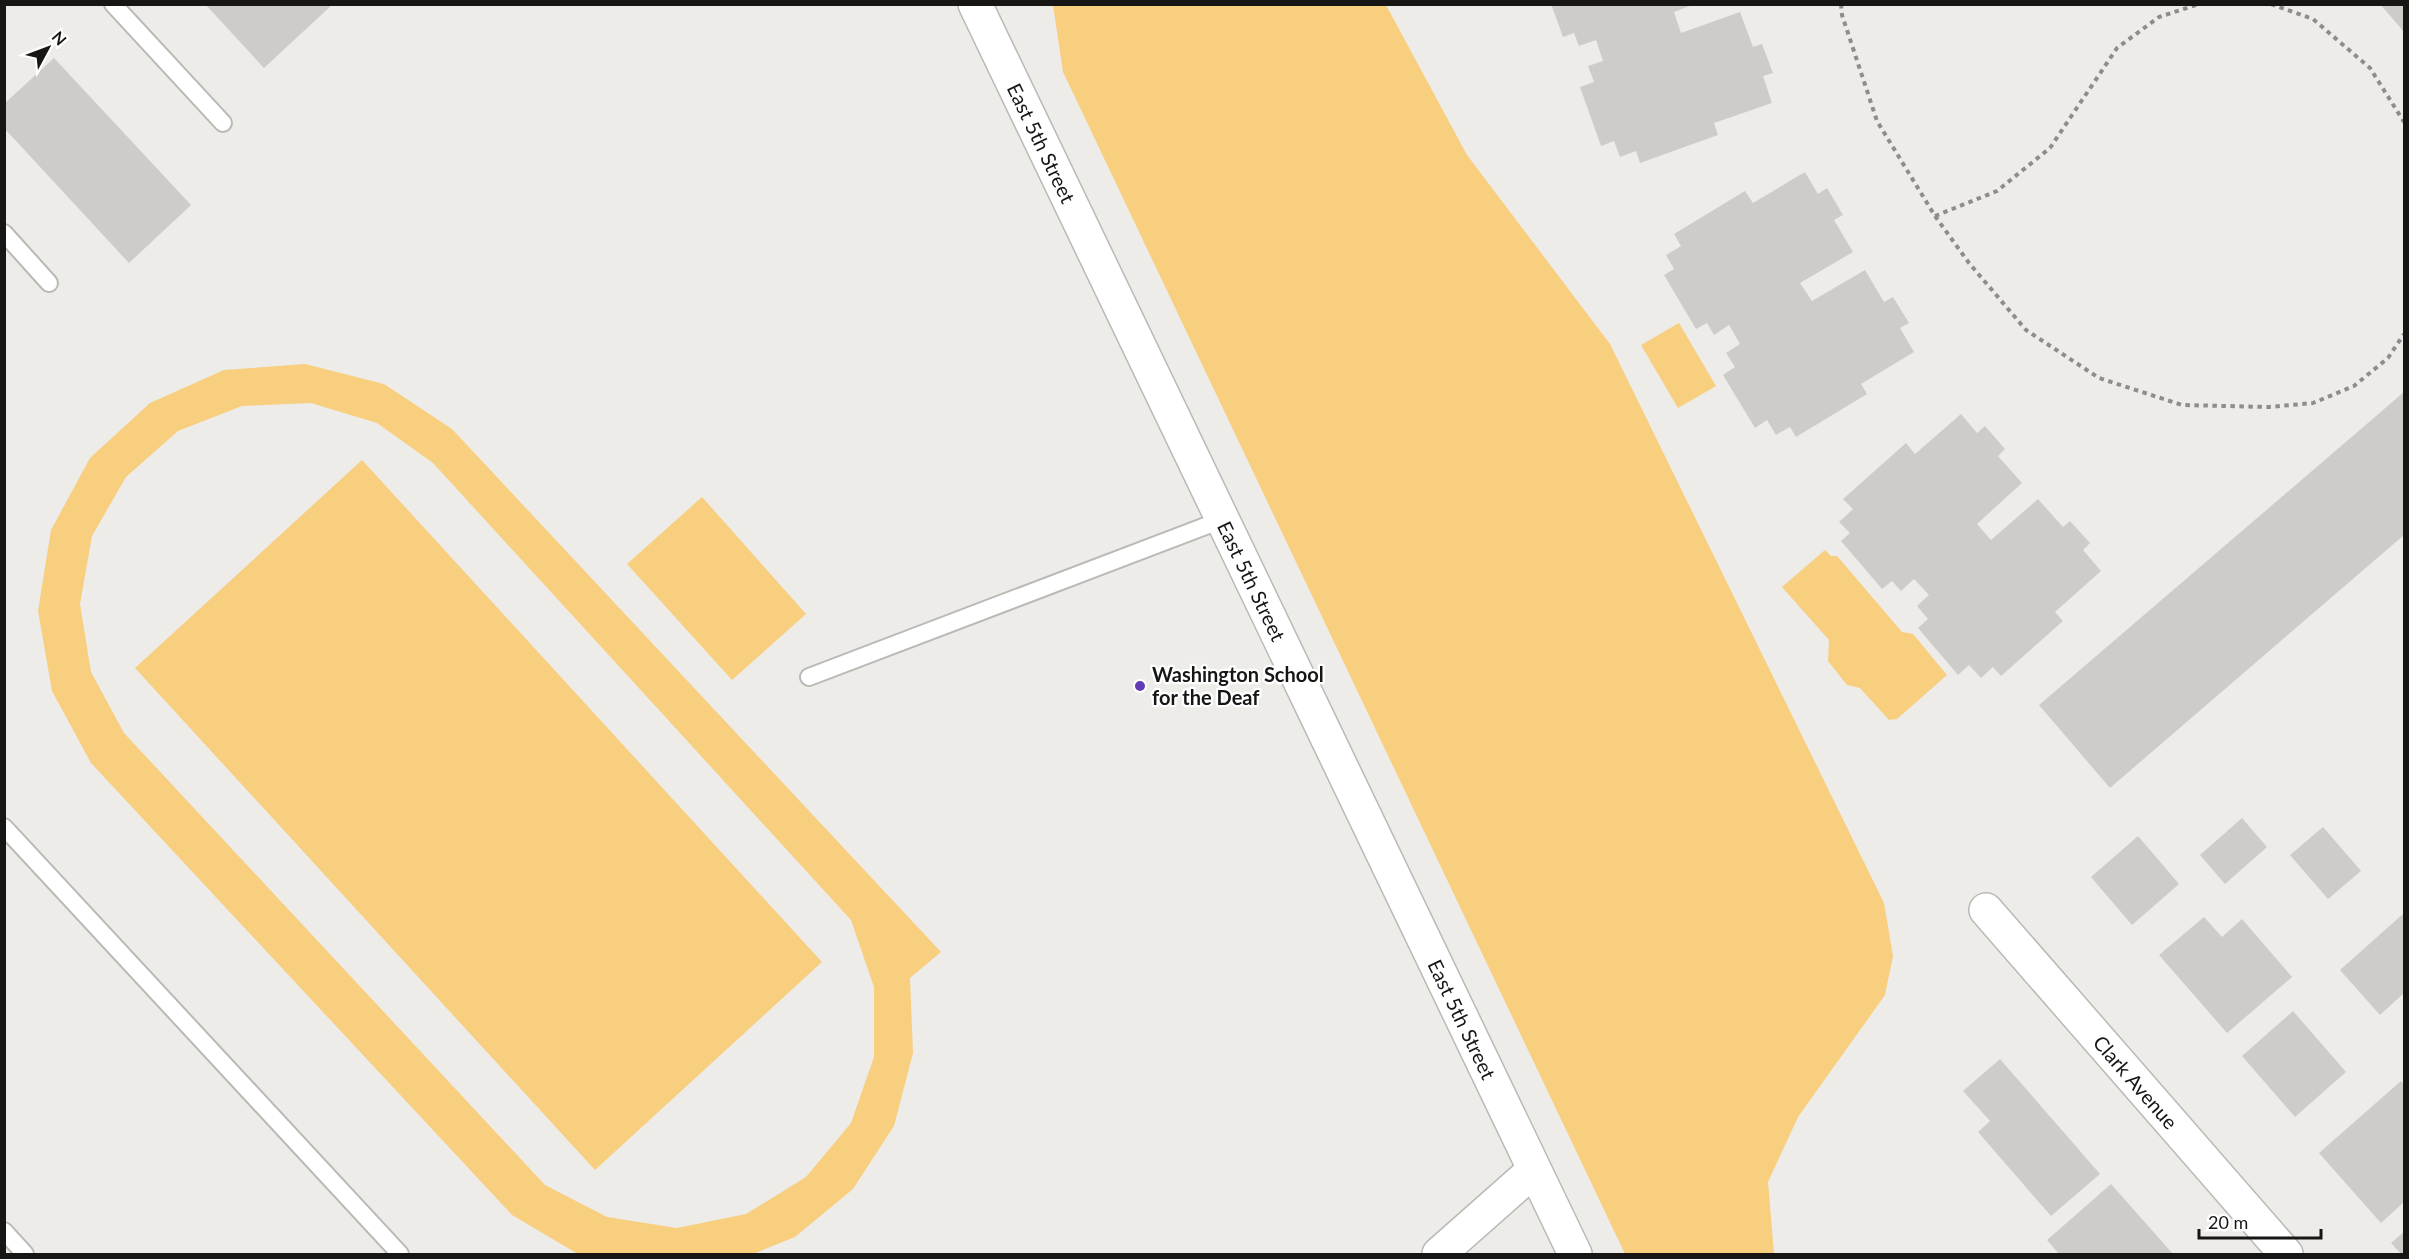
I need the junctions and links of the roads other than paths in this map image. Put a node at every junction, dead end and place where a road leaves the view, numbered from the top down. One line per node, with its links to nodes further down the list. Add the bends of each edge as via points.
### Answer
1 (113, 4): 3 (lane)
2 (975, 4): 6 (street, East 5th Street)
3 (223, 123)
4 (4, 233): 5 (lane)
5 (49, 283)
6 (1224, 519): 7 (lane); 10 (street, East 5th Street)
7 (809, 677)
8 (7, 836): 13 (lane)
9 (1986, 910): 16 (street, Clark Avenue)
10 (1534, 1170): 14 (street); 15 (street, East 5th Street)
11 (4, 1232): 12 (lane)
12 (26, 1254)
13 (400, 1254)
14 (1439, 1254)
15 (1575, 1254)
16 (2286, 1254)

